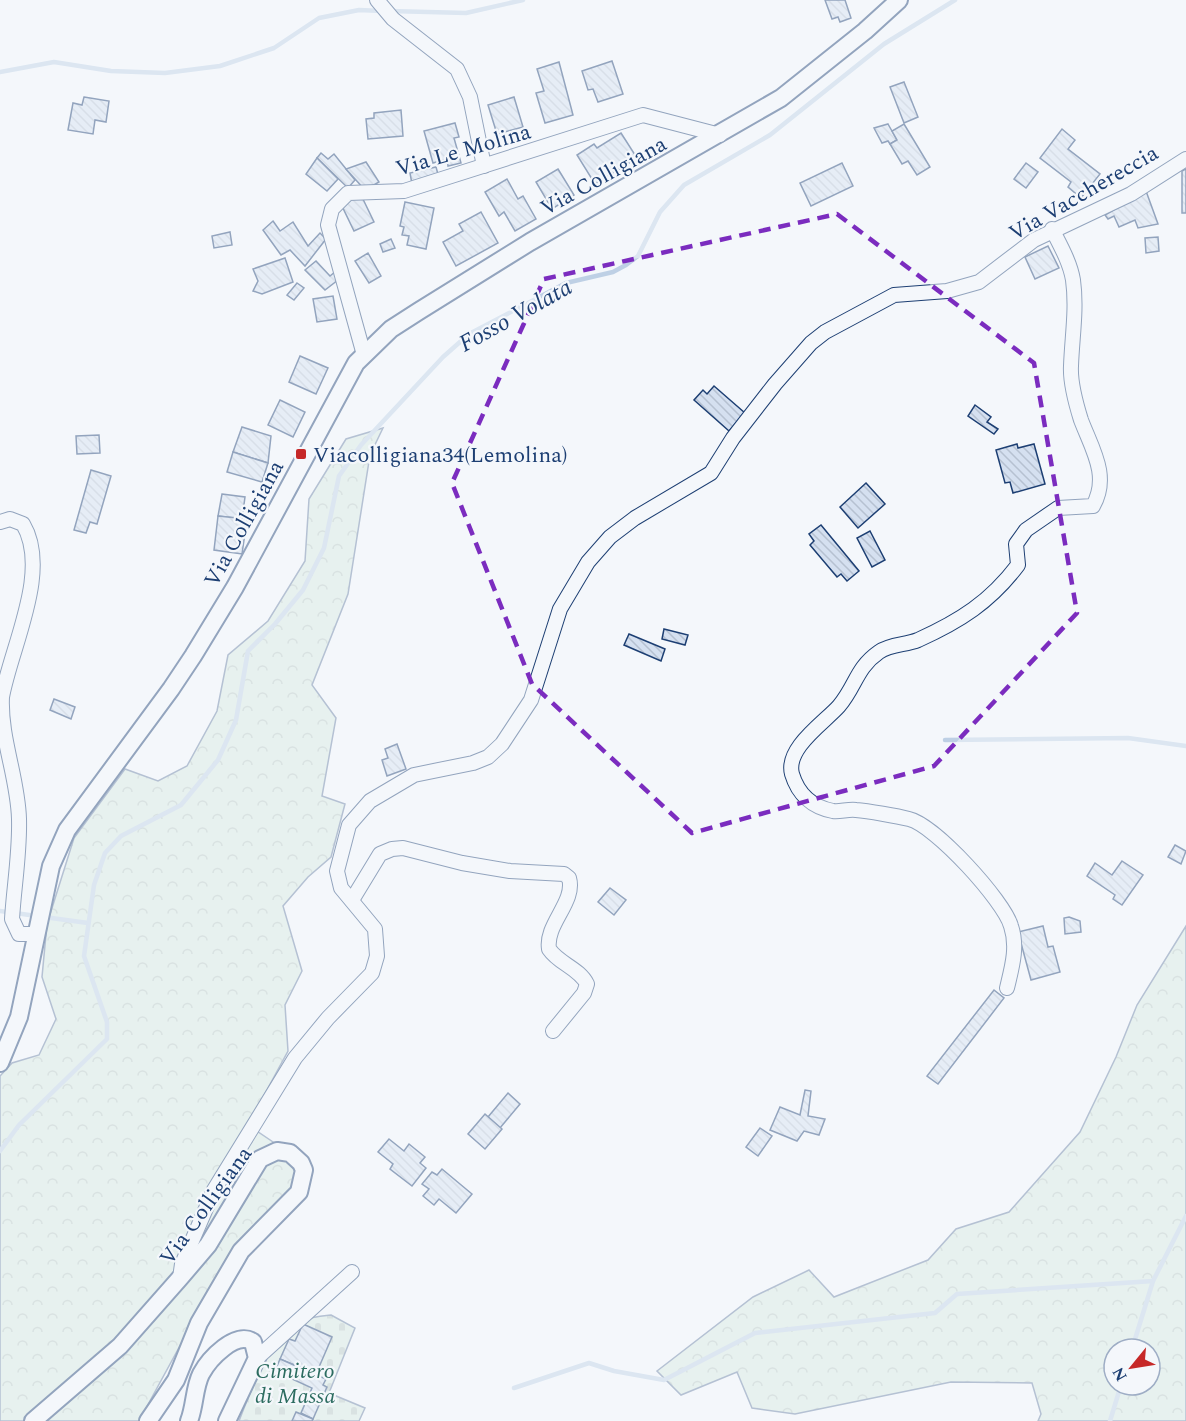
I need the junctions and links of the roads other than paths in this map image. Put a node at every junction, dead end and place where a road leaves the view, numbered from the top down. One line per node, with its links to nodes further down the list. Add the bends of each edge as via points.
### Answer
1 (377, 0): 5 (street, via 393,19 457,69 470,97)
2 (899, 0): 3 (street, Via Colligiana, via 800,84)
3 (720, 135): 5 (street, Via Le Molina, via 643,115); 7 (street, Via Colligiana, via 429,304 391,329)
4 (1186, 159): 6 (street, Via Vacchereccia, via 1131,194)
5 (484, 166): 7 (street, Via Le Molina, via 404,191 348,193 332,209 328,225)
6 (1052, 229): 9 (street, Via Vacchereccia, via 979,282 947,291 894,295 846,319 811,343 733,438 711,473 634,518 588,562 560,609 531,700 502,744 488,757 472,763 414,775 370,801 349,825 337,871 341,888); 11 (street, via 1073,279 1075,328 1070,368 1081,419 1100,467 1101,492 1093,506 1058,508 1026,530 1016,544 1018,565 972,613 917,640 882,649 863,663 840,705 797,750 791,770 797,789 812,804 834,811 856,810 911,819 945,841 1000,905 1011,925 1015,954)
7 (364, 355): 10 (street, Via Colligiana, via 332,404 235,587 193,656 67,830 51,866)
8 (0, 522): 10 (street, via 10,519 23,524 30,536 31,585 2,699 5,750 19,817 12,919 19,934)
9 (352, 900): 12 (street, via 380,854 392,849 510,871 564,874 569,878 570,891 549,934 549,949 583,976 587,984); 15 (street, Via Vacchereccia, via 375,929 377,956 372,972 295,1058 214,1190 182,1264)
10 (34, 934): 13 (street, Via Colligiana, via 19,1017)
11 (1007, 988)
12 (553, 1031)
13 (0, 1063)
14 (352, 1272): 16 (street)
15 (180, 1278): 17 (street, Via Colligiana, via 120,1346); 18 (street, Via Colligiana, via 208,1245 261,1159 285,1150 297,1158 304,1170 299,1192 241,1251 199,1323 176,1380)
16 (257, 1358): 19 (street, via 249,1339 226,1347 200,1375); 20 (street)
17 (33, 1421)
18 (148, 1421)
19 (189, 1421)
20 (227, 1421)

